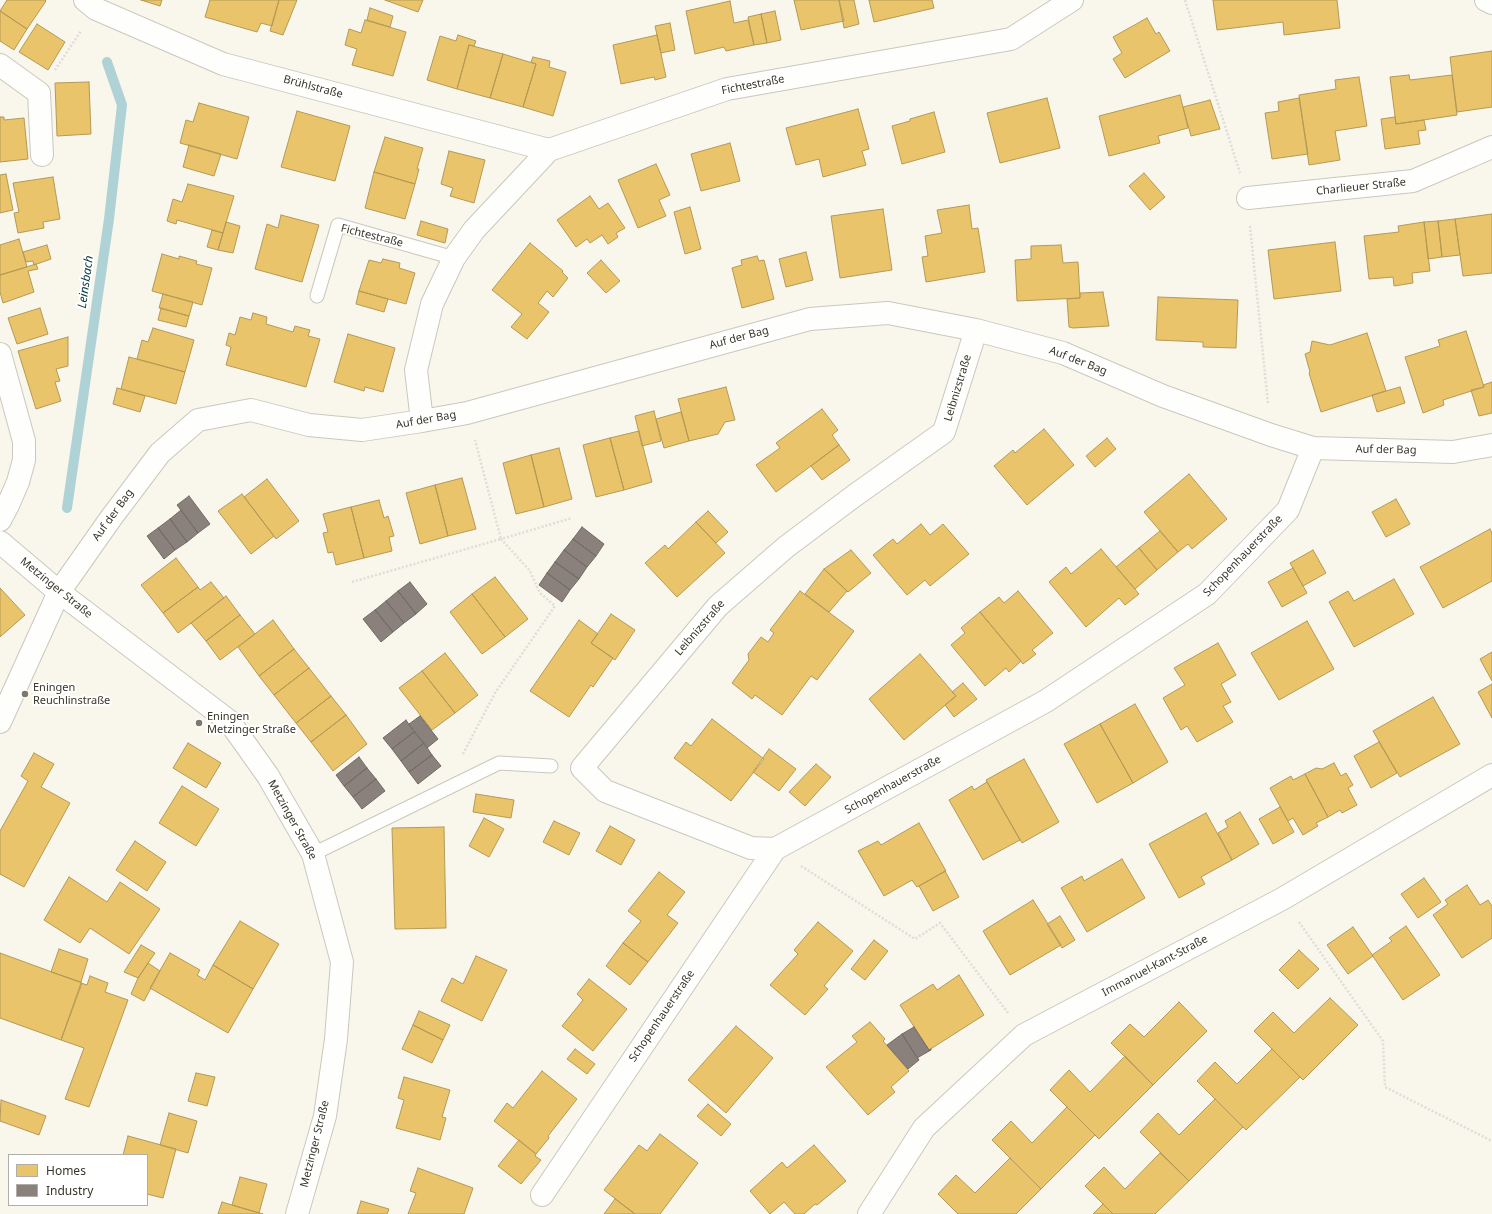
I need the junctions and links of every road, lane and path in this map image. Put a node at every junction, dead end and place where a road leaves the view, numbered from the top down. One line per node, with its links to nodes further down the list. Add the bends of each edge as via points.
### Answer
1 (1072, 0): 9 (street, Fichtestraße, via 1010,39 727,89)
2 (1185, 0): 11 (path)
3 (1486, 0): 4 (street)
4 (1492, 3)
5 (91, 5): 7 (path); 9 (street, Brühlstraße, via 223,64)
6 (0, 65): 7 (street)
7 (39, 93): 10 (street)
8 (1492, 148): 11 (street, Charlieuer Straße, via 1413,181)
9 (550, 150): 12 (street, Fichtestraße, via 474,230)
10 (42, 155)
11 (1248, 198): 18 (path)
12 (454, 258): 13 (lane, Fichtestraße, via 338,225); 17 (street, Fichtestraße, via 432,304 416,370)
13 (317, 296)
14 (976, 330): 16 (street, Auf der Bag, via 888,314 810,319); 18 (street, Auf der Bag, via 1063,353 1163,396); 31 (street, Leibnizstraße, via 944,432 786,547 718,606 582,768 605,791 751,848)
15 (0, 354): 22 (street, via 24,441 24,460 18,482)
16 (467, 412): 17 (street, Auf der Bag); 23 (path)
17 (422, 421): 26 (street, Auf der Bag, via 362,430 309,425 250,410 198,420 160,453)
18 (1271, 435): 20 (street, Auf der Bag)
19 (1492, 445): 20 (street, Auf der Bag, via 1453,452)
20 (1313, 448): 31 (street, Schopenhauerstraße, via 1288,510 1207,594 1046,701)
21 (572, 518): 23 (path)
22 (0, 520)
23 (501, 539): 25 (path); 30 (path, via 530,571 540,593 554,606 495,692 460,760)
24 (0, 542): 26 (street, Metzinger Straße)
25 (352, 582)
26 (59, 592): 27 (street, Auf der Bag); 32 (street, Metzinger Straße, via 229,721 268,776)
27 (0, 722)
28 (551, 766): 30 (lane, via 499,762)
29 (1492, 775): 33 (street, Immanuel-Kant-Straße)
30 (461, 782): 32 (lane)
31 (775, 849): 34 (path, via 915,939 940,923); 36 (street, Schopenhauerstraße)
32 (313, 854): 37 (street, Metzinger Straße, via 342,962 336,1039 324,1116)
33 (1282, 899): 34 (street, Immanuel-Kant-Straße); 35 (path, via 1383,1041 1385,1087)
34 (1024, 1035): 38 (street, Immanuel-Kant-Straße, via 924,1128)
35 (1492, 1141)
36 (542, 1194)
37 (298, 1214)
38 (869, 1214)

